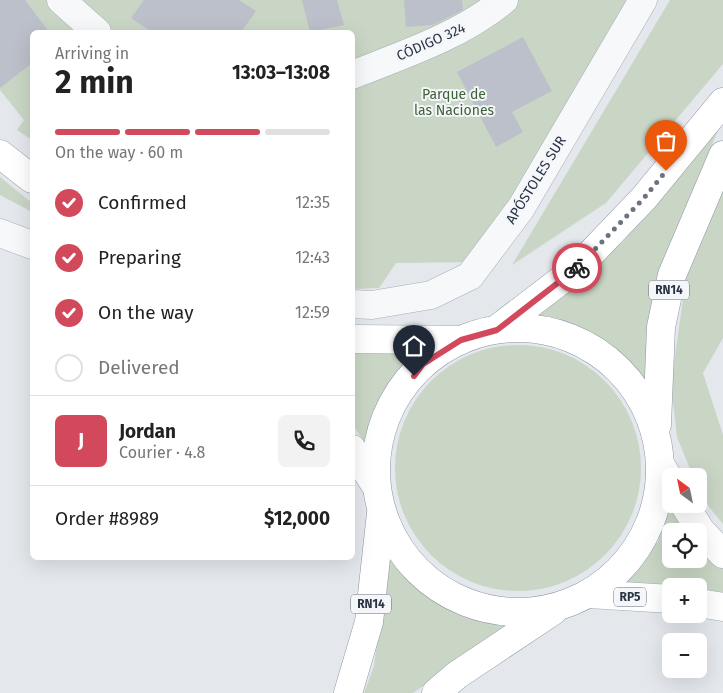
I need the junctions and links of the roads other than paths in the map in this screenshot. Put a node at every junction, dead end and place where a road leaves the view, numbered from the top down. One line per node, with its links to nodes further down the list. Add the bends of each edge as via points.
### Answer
1 (60, 0): 4 (street)
2 (504, 0): 5 (street, CÓDIGO 324, via 483,18 427,46)
3 (643, 0): 12 (street, APÓSTOLES SUR, via 521,208 470,276 431,295 372,305)
4 (95, 30)
5 (355, 74)
6 (723, 102): 13 (main road, RN14, via 644,198 577,268)
7 (0, 154): 9 (main road)
8 (723, 155): 16 (main road, RN14, via 672,275 661,327)
9 (30, 177)
10 (0, 233): 11 (street)
11 (30, 243)
12 (355, 304)
13 (497, 330): 15 (main road, RN14); 16 (main road, RN14, via 538,329 579,340 614,364 640,395)
14 (355, 339): 15 (main road)
15 (461, 340): 19 (main road, RN14, via 423,364 395,399 378,441)
16 (657, 434): 18 (main road, RN14)
17 (355, 454): 19 (main road)
18 (665, 468)
19 (376, 486): 21 (main road, RN14)
20 (662, 487): 24 (main road, RN14, via 643,540 619,571)
21 (381, 513): 27 (main road, RN14, via 401,552 432,584 471,605 514,613); 29 (main road, RN14, via 369,622)
22 (690, 513): 23 (main road, via 701,531)
23 (723, 554)
24 (589, 594): 25 (main road, RP5); 27 (main road, RN14)
25 (662, 598)
26 (707, 604): 28 (main road)
27 (558, 607): 30 (main road, RN14, via 457,675)
28 (723, 607)
29 (348, 693)
30 (436, 693)

